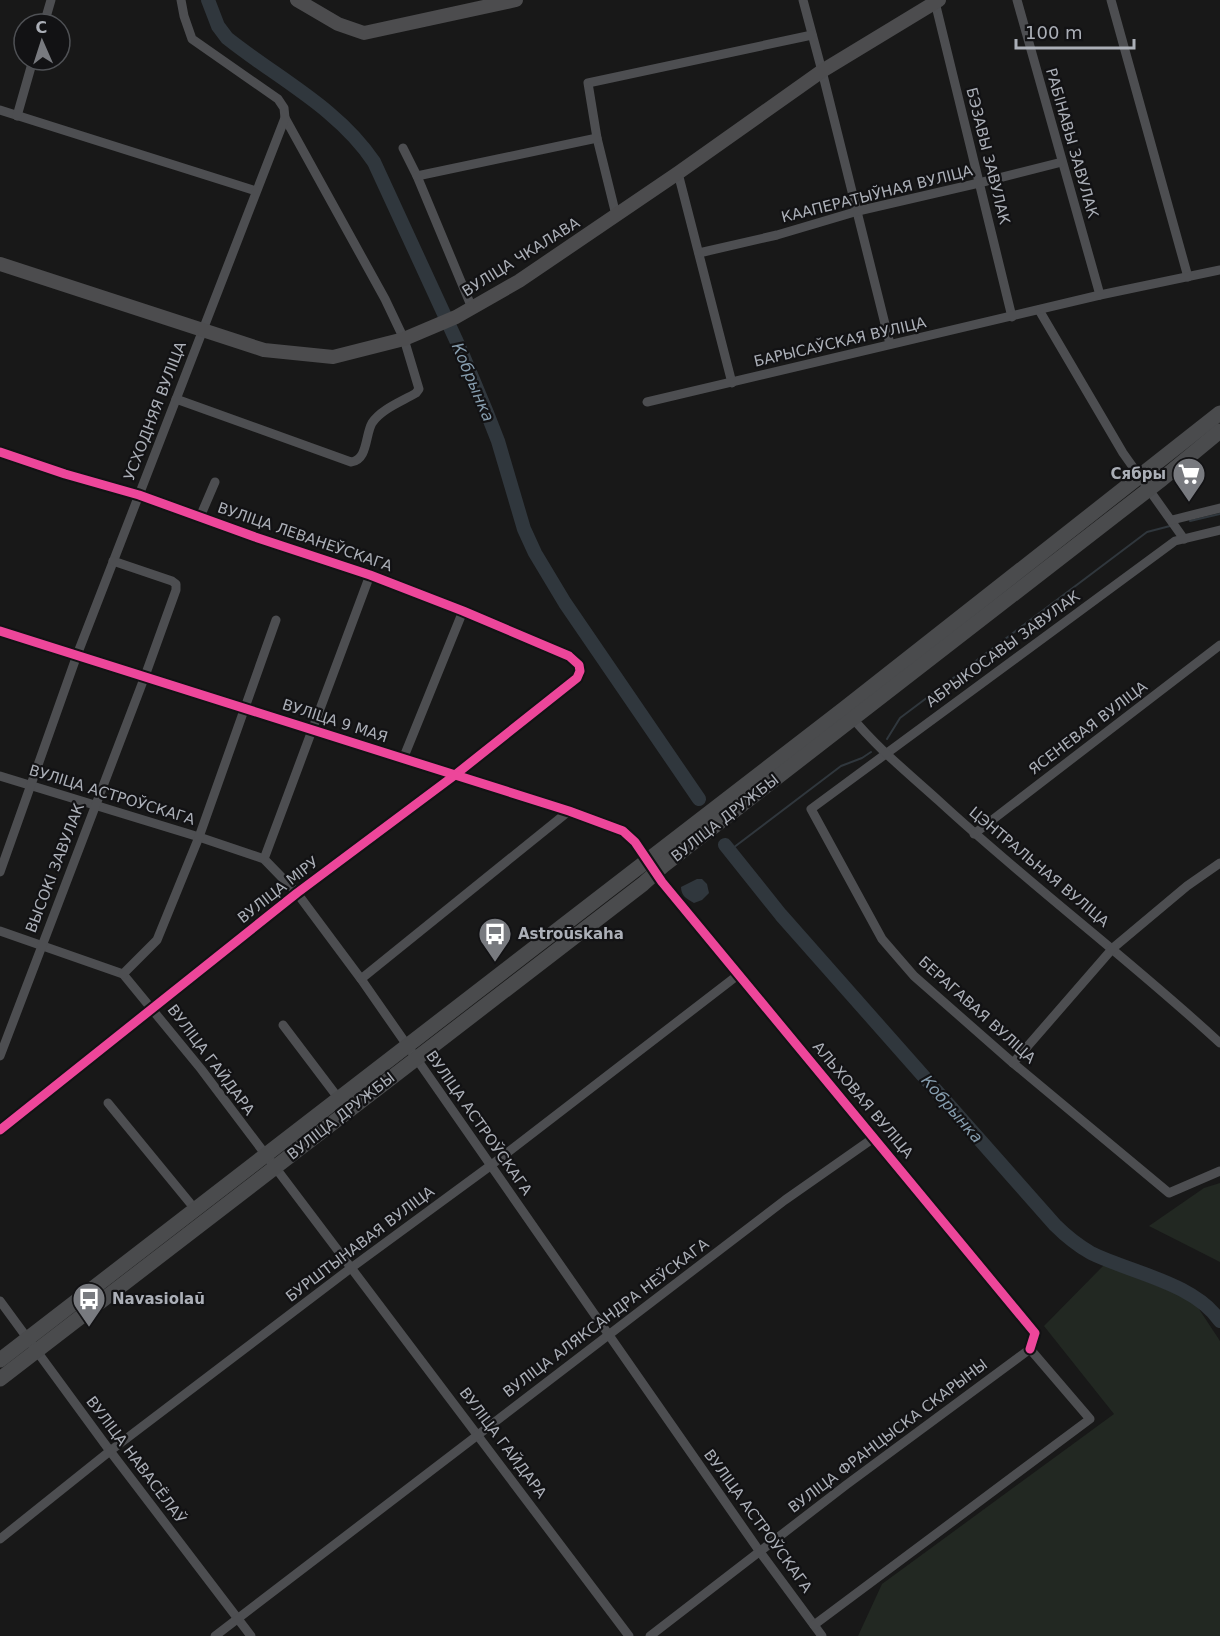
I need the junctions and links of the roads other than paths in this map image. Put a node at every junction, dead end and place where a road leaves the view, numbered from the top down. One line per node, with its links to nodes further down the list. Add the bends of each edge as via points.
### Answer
1 (182, 0): 14 (street, via 192,39 278,99)
2 (297, 0): 8 (main road, via 338,24 364,33)
3 (516, 0): 8 (main road)
4 (803, 0): 9 (street)
5 (1017, 0): 17 (street, РАБІНАВЫ ЗАВУЛАК)
6 (1111, 0): 27 (street)
7 (937, 1): 10 (main road, ВУЛІЦА ЧКАЛАВА); 20 (street, БЭЗАВЫ ЗАВУЛАК)
8 (490, 3)
9 (812, 35): 10 (street); 15 (street, via 588,83)
10 (822, 71): 18 (main road, ВУЛІЦА ЧКАЛАВА); 22 (street)
11 (30, 72): 13 (street)
12 (0, 110): 13 (street)
13 (17, 116): 21 (street)
14 (285, 118): 21 (street, УСХОДНЯЯ ВУЛІЦА); 33 (street)
15 (597, 138): 19 (street); 23 (street)
16 (403, 148): 19 (street)
17 (1062, 162): 20 (street, КААПЕРАТЫЎНАЯ ВУЛІЦА); 28 (street, РАБІНАВЫ ЗАВУЛАК)
18 (678, 173): 23 (main road, ВУЛІЦА ЧКАЛАВА); 24 (street)
19 (417, 176): 29 (street)
20 (979, 183): 22 (street, КААПЕРАТЫЎНАЯ ВУЛІЦА); 31 (street, БЭЗАВЫ ЗАВУЛАК)
21 (256, 191): 32 (street, УСХОДНЯЯ ВУЛІЦА)
22 (858, 211): 24 (street, КААПЕРАТЫЎНАЯ ВУЛІЦА); 34 (street)
23 (616, 216): 29 (main road, ВУЛІЦА ЧКАЛАВА)
24 (699, 253): 35 (street)
25 (0, 264): 32 (main road, ВУЛІЦА ЧКАЛАВА)
26 (1220, 270): 27 (street, БАРЫСАЎСКАЯ ВУЛІЦА)
27 (1188, 277): 28 (street, БАРЫСАЎСКАЯ ВУЛІЦА)
28 (1100, 295): 30 (street, БАРЫСАЎСКАЯ ВУЛІЦА)
29 (472, 308): 33 (main road, ВУЛІЦА ЧКАЛАВА)
30 (1039, 310): 31 (street, БАРЫСАЎСКАЯ ВУЛІЦА); 41 (street)
31 (1012, 316): 34 (street, БАРЫСАЎСКАЯ ВУЛІЦА)
32 (202, 331): 33 (main road, ВУЛІЦА ЧКАЛАВА, via 264,351 333,357); 36 (street, УСХОДНЯЯ ВУЛІЦА)
33 (404, 339): 36 (street, via 419,389 371,424 357,462)
34 (890, 344): 35 (street, БАРЫСАЎСКАЯ ВУЛІЦА)
35 (732, 383): 37 (street, БАРЫСАЎСКАЯ ВУЛІЦА)
36 (176, 399): 42 (street, УСХОДНЯЯ ВУЛІЦА)
37 (647, 402)
38 (1216, 422): 41 (main road, ВУЛІЦА ДРУЖБЫ)
39 (0, 452): 42 (street, ВУЛІЦА ЛЕВАНЕЎСКАГА)
40 (215, 482): 44 (street)
41 (1144, 483): 45 (street); 58 (main road, ВУЛІЦА ДРУЖБЫ, via 909,658); 58 (main road, ВУЛІЦА ДРУЖБЫ, via 1081,541)
42 (139, 495): 44 (street, ВУЛІЦА ЛЕВАНЕЎСКАГА); 48 (street, УСХОДНЯЯ ВУЛІЦА)
43 (1220, 508): 45 (street)
44 (200, 517): 49 (street, ВУЛІЦА ЛЕВАНЕЎСКАГА)
45 (1172, 520): 47 (street)
46 (1220, 530): 47 (street, АБРЫКОСАВЫ ЗАВУЛАК)
47 (1184, 538): 60 (street, АБРЫКОСАВЫ ЗАВУЛАК)
48 (113, 561): 54 (street, УСХОДНЯЯ ВУЛІЦА); 55 (street, ВЫСОКІ ЗАВУЛАК, via 176,584)
49 (370, 575): 50 (street, ВУЛІЦА ЛЕВАНЕЎСКАГА); 59 (street)
50 (463, 610): 56 (street, ВУЛІЦА ЛЕВАНЕЎСКАГА, via 575,660 580,671); 61 (street)
51 (276, 620): 57 (street)
52 (0, 631): 54 (street, ВУЛІЦА 9 МАЯ)
53 (1220, 645): 68 (street, ЯСЕНЕВАЯ ВУЛІЦА)
54 (77, 655): 55 (street, ВУЛІЦА 9 МАЯ); 64 (street, УСХОДНЯЯ ВУЛІЦА)
55 (145, 676): 57 (street, ВУЛІЦА 9 МАЯ); 65 (street, ВЫСОКІ ЗАВУЛАК)
56 (577, 678): 62 (street, ВУЛІЦА МІРУ)
57 (245, 708): 59 (street, ВУЛІЦА 9 МАЯ); 69 (street)
58 (849, 714): 60 (street, ЦЭНТРАЛЬНАЯ ВУЛІЦА); 72 (main road, ВУЛІЦА ДРУЖБЫ); 72 (main road, ВУЛІЦА ДРУЖБЫ, via 710,813)
59 (312, 730): 61 (street, ВУЛІЦА 9 МАЯ); 70 (street)
60 (886, 753): 66 (street, АБРЫКОСАВЫ ЗАВУЛАК); 68 (street, ЦЭНТРАЛЬНАЯ ВУЛІЦА)
61 (402, 759): 62 (street, ВУЛІЦА 9 МАЯ)
62 (455, 775): 67 (street, ВУЛІЦА 9 МАЯ); 74 (street, ВУЛІЦА МІРУ)
63 (0, 776): 64 (street, ВУЛІЦА АСТРОЎСКАГА)
64 (32, 786): 65 (street, ВУЛІЦА АСТРОЎСКАГА); 73 (street, УСХОДНЯЯ ВУЛІЦА)
65 (95, 806): 69 (street, ВУЛІЦА АСТРОЎСКАГА); 76 (street, ВЫСОКІ ЗАВУЛАК)
66 (811, 809): 86 (street, БЕРАГАВАЯ ВУЛІЦА, via 882,939 914,976)
67 (569, 811): 72 (street, ВУЛІЦА 9 МАЯ, via 623,831); 80 (street)
68 (974, 834): 77 (street, ЦЭНТРАЛЬНАЯ ВУЛІЦА)
69 (199, 837): 70 (street, ВУЛІЦА АСТРОЎСКАГА); 78 (street, via 157,940)
70 (264, 859): 74 (street, ВУЛІЦА АСТРОЎСКАГА)
71 (1220, 863): 77 (street)
72 (652, 867): 79 (street, АЛЬХОВАЯ ВУЛІЦА); 84 (main road, ВУЛІЦА ДРУЖБЫ, via 478,992); 84 (main road, ВУЛІЦА ДРУЖБЫ, via 648,866 646,874 584,928)
73 (0, 872)
74 (297, 893): 80 (street, ВУЛІЦА АСТРОЎСКАГА); 81 (street, ВУЛІЦА МІРУ)
75 (0, 931): 76 (street, ВУЛІЦА ГАЙДАРА)
76 (41, 945): 78 (street, ВУЛІЦА ГАЙДАРА); 85 (street, ВЫСОКІ ЗАВУЛАК)
77 (1113, 948): 83 (street, ЦЭНТРАЛЬНАЯ ВУЛІЦА); 86 (street)
78 (123, 974): 81 (street, ВУЛІЦА ГАЙДАРА)
79 (738, 975): 90 (street, АЛЬХОВАЯ ВУЛІЦА); 92 (street, БУРШТЫНАВАЯ ВУЛІЦА)
80 (360, 979): 84 (street, ВУЛІЦА АСТРОЎСКАГА)
81 (152, 1007): 89 (street, ВУЛІЦА МІРУ); 91 (street, ВУЛІЦА ГАЙДАРА)
82 (283, 1025): 88 (street)
83 (1219, 1040)
84 (411, 1052): 88 (main road, ВУЛІЦА ДРУЖБЫ); 92 (street, ВУЛІЦА АСТРОЎСКАГА)
85 (0, 1056)
86 (1013, 1063): 94 (street, БЕРАГАВАЯ ВУЛІЦА, via 1169,1193)
87 (108, 1103): 95 (street)
88 (339, 1105): 91 (main road, ВУЛІЦА ДРУЖБЫ); 93 (main road, via 275,1156)
89 (0, 1130)
90 (875, 1137): 99 (street, ВУЛІЦА АЛЯКСАНДРА НЕЎСКАГА, via 785,1200); 101 (street, АЛЬХОВАЯ ВУЛІЦА, via 1035,1333)
91 (265, 1156): 93 (street, ВУЛІЦА ГАЙДАРА); 96 (main road, via 264,1168); 100 (main road, ВУЛІЦА ДРУЖБЫ, via 98,1284)
92 (490, 1166): 97 (street, БУРШТЫНАВАЯ ВУЛІЦА); 99 (street, ВУЛІЦА АСТРОЎСКАГА)
93 (275, 1169): 96 (main road, ВУЛІЦА ДРУЖБЫ); 97 (street, ВУЛІЦА ГАЙДАРА)
94 (1220, 1171)
95 (190, 1203)
96 (205, 1220): 100 (main road, ВУЛІЦА ДРУЖБЫ)
97 (351, 1268): 105 (street, ВУЛІЦА ГАЙДАРА); 106 (street, БУРШТЫНАВАЯ ВУЛІЦА)
98 (0, 1301): 100 (street, ВУЛІЦА НАВАСЁЛАЎ)
99 (609, 1336): 105 (street, ВУЛІЦА АЛЯКСАНДРА НЕЎСКАГА); 108 (street, ВУЛІЦА АСТРОЎСКАГА)
100 (32, 1345): 102 (main road, ВУЛІЦА ДРУЖБЫ); 103 (main road); 104 (main road, ВУЛІЦА ДРУЖБЫ); 106 (street, ВУЛІЦА НАВАСЁЛАЎ)
101 (1030, 1349): 108 (street, ВУЛІЦА ФРАНЦЫСКА СКАРЫНЫ); 110 (street, via 1090,1419)
102 (0, 1360)
103 (0, 1373)
104 (0, 1379)
105 (477, 1434): 109 (street, ВУЛІЦА АЛЯКСАНДРА НЕЎСКАГА); 113 (street, ВУЛІЦА ГАЙДАРА)
106 (110, 1451): 107 (street, БУРШТЫНАВАЯ ВУЛІЦА); 109 (street, ВУЛІЦА НАВАСЁЛАЎ)
107 (0, 1539)
108 (760, 1552): 110 (street, ВУЛІЦА АСТРОЎСКАГА); 114 (street, ВУЛІЦА ФРАНЦЫСКА СКАРЫНЫ)
109 (238, 1617): 111 (street, ВУЛІЦА АЛЯКСАНДРА НЕЎСКАГА); 112 (street, ВУЛІЦА НАВАСЁЛАЎ)
110 (814, 1625): 115 (street, ВУЛІЦА АСТРОЎСКАГА)
111 (215, 1636)
112 (251, 1636)
113 (629, 1636)
114 (650, 1636)
115 (822, 1636)

